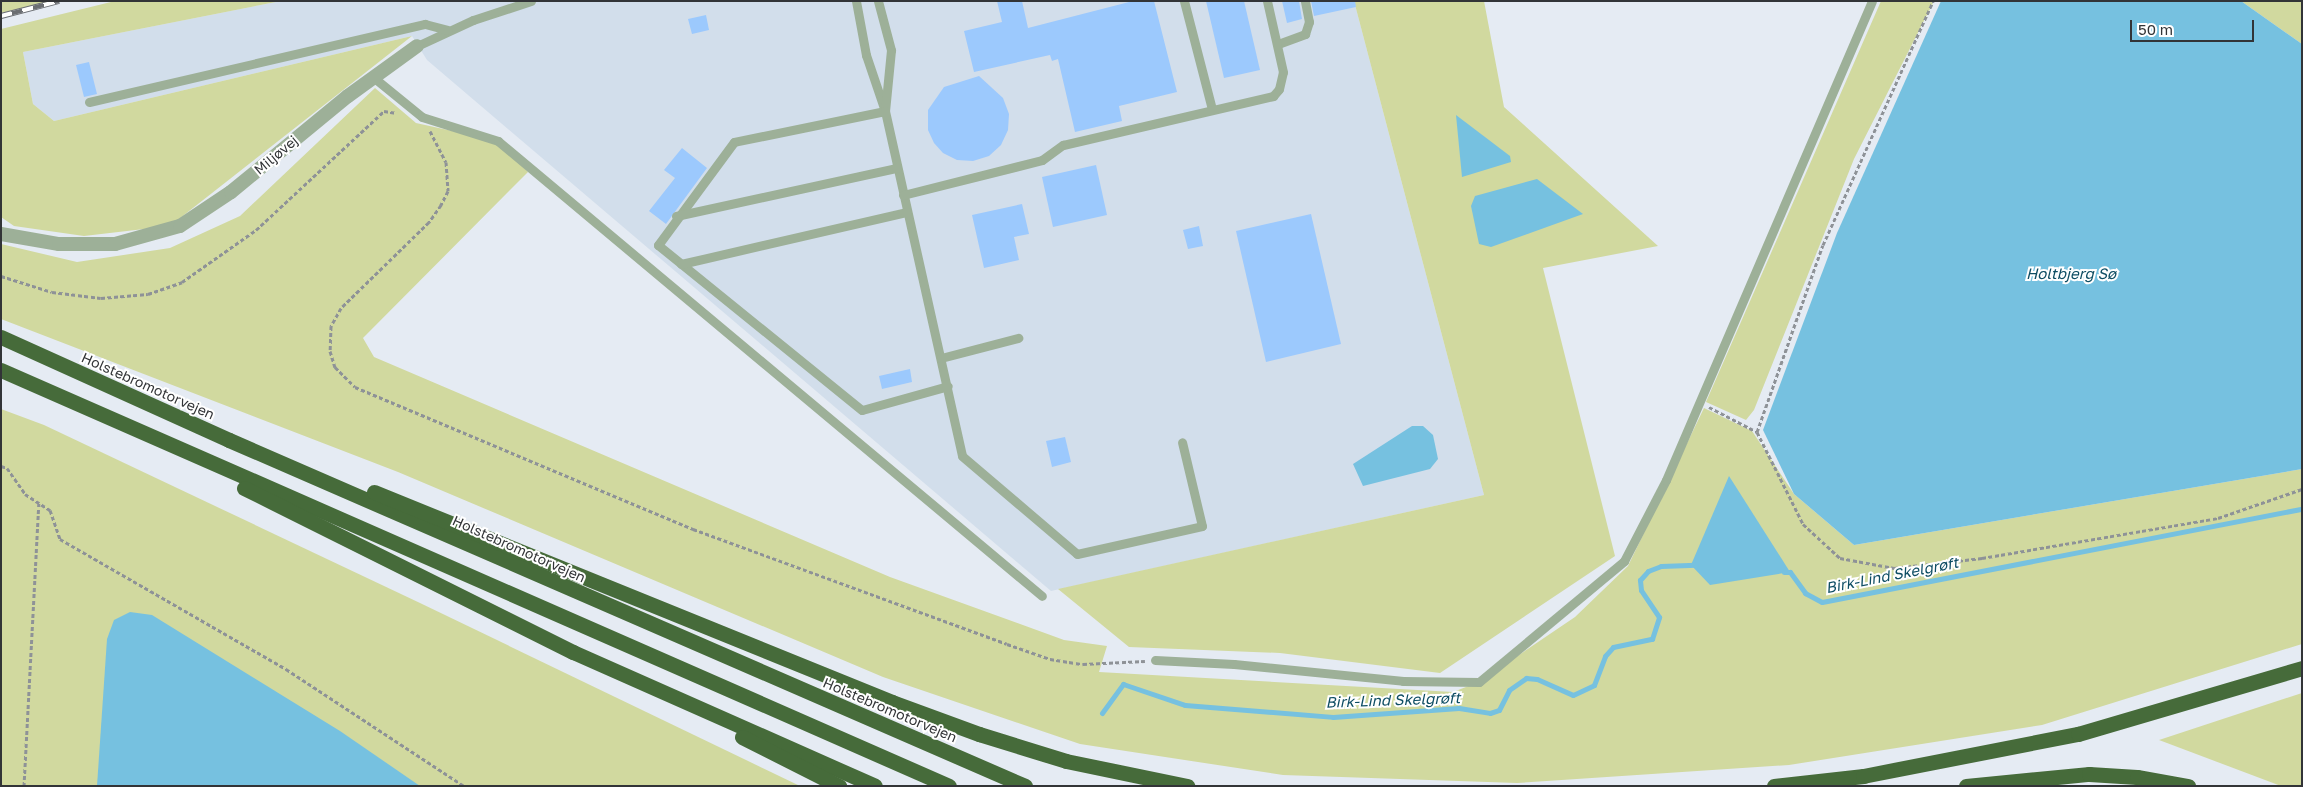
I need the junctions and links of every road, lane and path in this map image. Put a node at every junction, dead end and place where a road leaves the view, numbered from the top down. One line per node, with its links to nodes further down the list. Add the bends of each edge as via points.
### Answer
1 (531, 1): 9 (lane, Miljøvej)
2 (856, 1): 15 (lane, via 866,55)
3 (878, 1): 15 (lane, via 890,50)
4 (1184, 1): 14 (lane)
5 (1267, 1): 10 (lane)
6 (1305, 1): 10 (lane, via 1309,22 1305,34)
7 (1872, 1): 29 (lane)
8 (1932, 1): 31 (path, via 1823,245)
9 (447, 30): 11 (lane, Miljøvej); 13 (lane, via 425,24)
10 (1278, 44): 14 (lane, via 1283,72 1279,89 1273,96)
11 (416, 46): 12 (street, Miljøvej)
12 (373, 77): 16 (lane); 21 (street, Miljøvej, via 231,192 180,226 115,244 59,244)
13 (89, 102)
14 (1212, 109): 18 (lane, via 1063,145 1042,160)
15 (885, 111): 17 (lane); 20 (lane, via 734,142)
16 (422, 116): 23 (path, via 384,111 256,230 182,282 148,294 101,298 52,292); 37 (lane, via 498,141); 38 (path, via 446,162 448,191 428,222 341,308 331,326 330,352 335,367 355,387 693,529 1050,659 1083,664)
17 (897, 168): 18 (lane); 20 (lane)
18 (903, 194): 19 (lane)
19 (907, 212): 22 (lane); 26 (lane)
20 (676, 216): 22 (lane, via 658,245)
21 (1, 234)
22 (681, 264): 28 (lane, via 862,410)
23 (1, 276)
24 (1, 337): 32 (highway, Holstebromotorvejen)
25 (1018, 338): 26 (lane)
26 (942, 358): 28 (lane)
27 (1, 370): 30 (highway)
28 (948, 386): 33 (lane, via 962,456 1078,554 1202,526)
29 (1699, 403): 31 (path); 38 (lane, via 1624,561 1479,682 1403,681 1234,664)
30 (113, 420): 40 (highway, via 311,522); 45 (highway)
31 (1757, 432): 35 (path, via 1803,524 1840,558 1894,568 1982,558 2218,518)
32 (229, 440): 46 (highway, Holstebromotorvejen); 47 (highway, via 278,452 534,558 961,727 1066,761)
33 (1182, 442)
34 (1, 466): 36 (path, via 7,468 24,494)
35 (2302, 489)
36 (39, 503): 41 (path); 42 (path, via 50,510 60,539 286,669)
37 (1042, 596)
38 (1155, 660)
39 (2302, 668): 48 (highway, via 2078,734 1864,776)
40 (632, 679): 43 (highway); 44 (highway)
41 (24, 786)
42 (464, 786)
43 (839, 786)
44 (875, 786)
45 (949, 786)
46 (1025, 786)
47 (1187, 786)
48 (1774, 786)
49 (1966, 786): 50 (highway, via 2089,774 2137,777)
50 (2188, 786)

